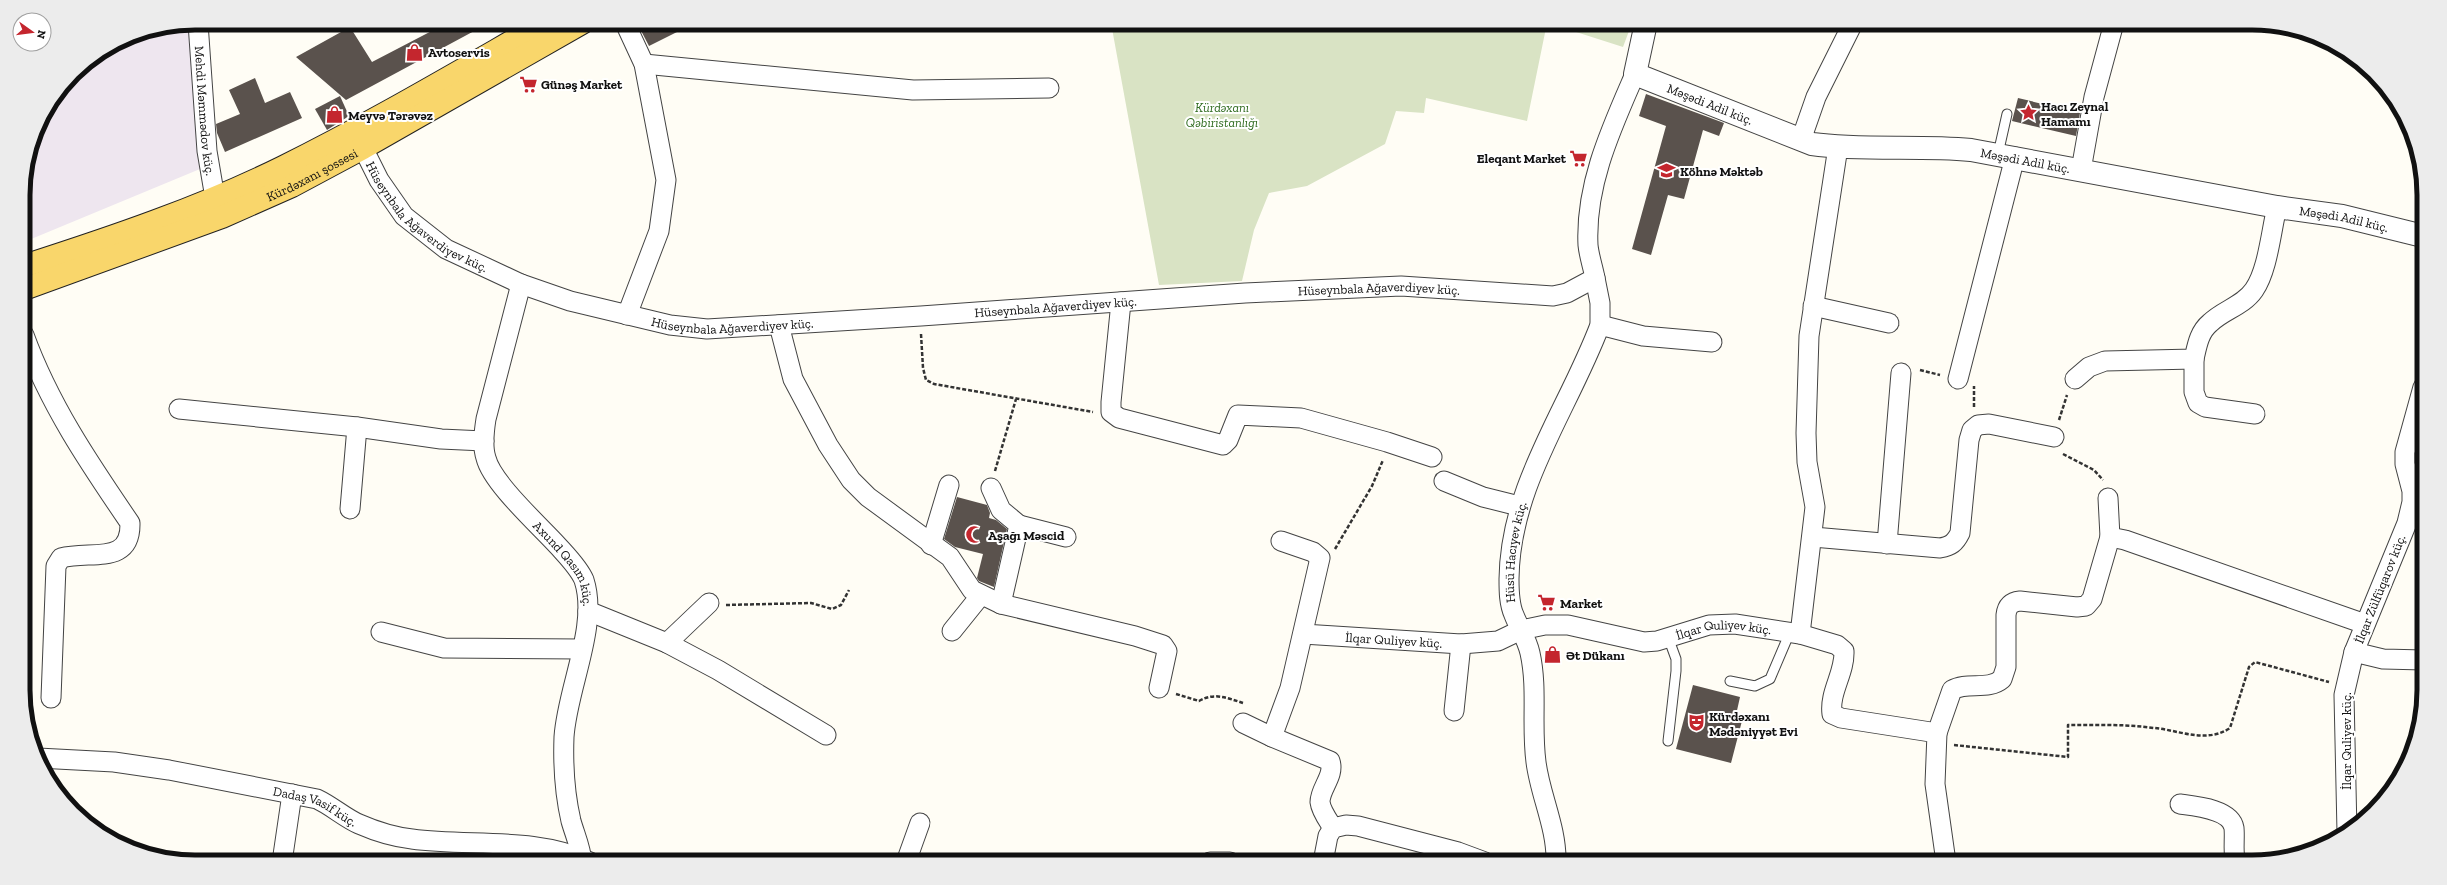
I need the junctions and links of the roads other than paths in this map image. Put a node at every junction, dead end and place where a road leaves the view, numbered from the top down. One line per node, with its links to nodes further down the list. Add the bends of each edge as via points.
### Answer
1 (198, 30): 17 (street, Mehdi Məmmədov küç., via 207,151)
2 (533, 30): 12 (main road, Kürdəxanı şossesi)
3 (569, 30): 12 (main road, Kürdəxanı şossesi)
4 (629, 30): 8 (street)
5 (1644, 30): 9 (street)
6 (1850, 30): 13 (street, via 1816,98)
7 (2112, 30): 16 (street, via 2094,97)
8 (644, 64): 10 (street, via 912,90); 26 (street, via 666,180 659,231)
9 (1635, 74): 13 (street, Məşədi Adil küç.); 21 (street, via 1608,137 1590,205 1588,246)
10 (1049, 88)
11 (2007, 114): 15 (lane)
12 (359, 139): 17 (main road, Kürdəxanı şossesi, via 282,168); 22 (street, Hüseynbala Ağaverdiyev küç., via 393,202 420,231 469,261); 23 (main road, Kürdəxanı şossesi, via 292,186 222,217)
13 (1801, 140): 14 (street, Məşədi Adil küç.)
14 (1838, 147): 15 (street, Məşədi Adil küç., via 1939,147); 25 (street)
15 (2007, 156): 16 (street, Məşədi Adil küç.); 34 (street)
16 (2081, 170): 18 (street, Məşədi Adil küç.)
17 (215, 198): 20 (main road, Kürdəxanı şossesi)
18 (2277, 207): 19 (street, Məşədi Adil küç., via 2342,216); 32 (street, via 2261,277 2254,290 2238,306 2209,323 2200,336)
19 (2417, 235)
20 (30, 264)
21 (1595, 278): 24 (street, Hüseynbala Ağaverdiyev küç., via 1567,293 1553,296 1401,286); 29 (street, Hüsü Hacıyev küç., via 1601,308)
22 (521, 284): 26 (street, Hüseynbala Ağaverdiyev küç., via 570,302); 41 (street, Axund Qasım küç., via 486,419)
23 (30, 287)
24 (1121, 302): 28 (street, Hüseynbala Ağaverdiyev küç.); 42 (street, via 1111,412 1119,418 1216,445 1222,445 1228,440 1234,419 1242,414 1301,418)
25 (1813, 306): 27 (street); 52 (street, via 1809,336 1806,433 1807,462 1815,507)
26 (627, 315): 28 (street, Hüseynbala Ağaverdiyev küç., via 670,325 707,329)
27 (1888, 323)
28 (779, 324): 56 (street, via 793,379 828,445 851,480 868,498)
29 (1600, 325): 30 (street, via 1643,336); 48 (street, Hüsü Hacıyev küç., via 1530,476)
30 (1712, 342)
31 (30, 351): 75 (street, via 75,443 130,523 126,546 116,552 62,558 56,566)
32 (2194, 359): 35 (street, via 2105,361 2088,367); 38 (street, via 2194,392 2198,403 2205,407)
33 (1901, 373): 55 (street)
34 (1958, 379)
35 (2075, 379)
36 (180, 409): 39 (street)
37 (2417, 409): 43 (street, İlqar Zülfüqarov küç., via 2405,452)
38 (2255, 414)
39 (357, 427): 41 (street, via 441,439); 49 (street)
40 (2054, 437): 55 (street, via 1978,424 1972,430 1969,440 1961,523 1956,541 1940,548)
41 (484, 441): 60 (street, Axund Qasım küç., via 486,459 497,479 568,557 583,578 588,594)
42 (1432, 457)
43 (2415, 474): 61 (street, İlqar Zülfüqarov küç., via 2408,523 2381,593)
44 (1444, 481): 48 (street, via 1483,497)
45 (949, 485): 56 (street)
46 (991, 488): 50 (street, via 1001,510)
47 (2108, 498): 53 (street)
48 (1520, 506): 62 (street, Hüsü Hacıyev küç., via 1509,577 1509,597)
49 (350, 509)
50 (1019, 525): 51 (street); 59 (street)
51 (1066, 537)
52 (1813, 537): 55 (street); 65 (street)
53 (2110, 537): 61 (street, via 2125,540); 80 (street, via 2092,600 2086,606 2012,602 2007,608 2006,615 2006,667 2002,679 1992,685 1958,686 1952,690)
54 (1281, 541): 66 (street, via 1313,552 1320,558)
55 (1887, 544)
56 (931, 545): 57 (street, via 950,557 972,590)
57 (981, 596): 59 (street); 63 (street)
58 (709, 603): 68 (street)
59 (1001, 604): 74 (street, via 1136,636 1163,645 1167,651)
60 (588, 611): 68 (street); 70 (street, Axund Qasım küç.)
61 (2365, 624): 71 (street, İlqar Zülfüqarov küç.)
62 (1521, 630): 67 (street, İlqar Quliyev küç., via 1545,625 1568,625 1644,642); 69 (street, İlqar Quliyev küç., via 1498,641); 94 (street, Hüsü Hacıyev küç., via 1529,646 1535,687 1535,759 1538,781)
63 (952, 631)
64 (381, 632): 70 (street, via 444,648)
65 (1795, 633): 67 (street, İlqar Quliyev küç., via 1723,624 1693,629); 73 (lane, via 1770,680 1755,686); 80 (street, İlqar Quliyev küç., via 1837,645 1844,651 1844,660 1831,702 1832,714)
66 (1303, 634): 69 (street, İlqar Quliyev küç.); 79 (street, via 1290,688)
67 (1668, 637): 81 (lane, via 1676,659)
68 (667, 643): 78 (street, via 718,670)
69 (1461, 644): 76 (street)
70 (581, 649): 90 (street, Axund Qasım küç., via 567,710 564,766 571,820)
71 (2354, 652): 72 (street, İlqar Zülfüqarov küç., via 2383,659); 86 (street, İlqar Quliyev küç., via 2345,687)
72 (2417, 660)
73 (1730, 681)
74 (1159, 688)
75 (51, 698)
76 (1454, 711)
77 (1243, 723): 79 (street)
78 (826, 735)
79 (1272, 737): 87 (street, via 1330,761 1330,773 1320,801 1322,810)
80 (1936, 738): 95 (street, via 1935,784)
81 (1668, 741)
82 (45, 758): 83 (street, Dadaş Vasif küç., via 114,762)
83 (292, 794): 88 (street); 89 (street, Dadaş Vasif küç., via 317,799 358,824 393,835 412,839 526,846)
84 (2180, 804): 96 (street, via 2210,809 2229,818 2234,827)
85 (920, 823): 91 (street)
86 (2347, 825)
87 (1333, 828): 92 (street, via 1328,836); 93 (street, via 1358,826)
88 (283, 855)
89 (570, 855)
90 (583, 855)
91 (909, 855)
92 (1324, 855)
93 (1466, 855)
94 (1555, 855)
95 (1945, 855)
96 (2234, 855)

